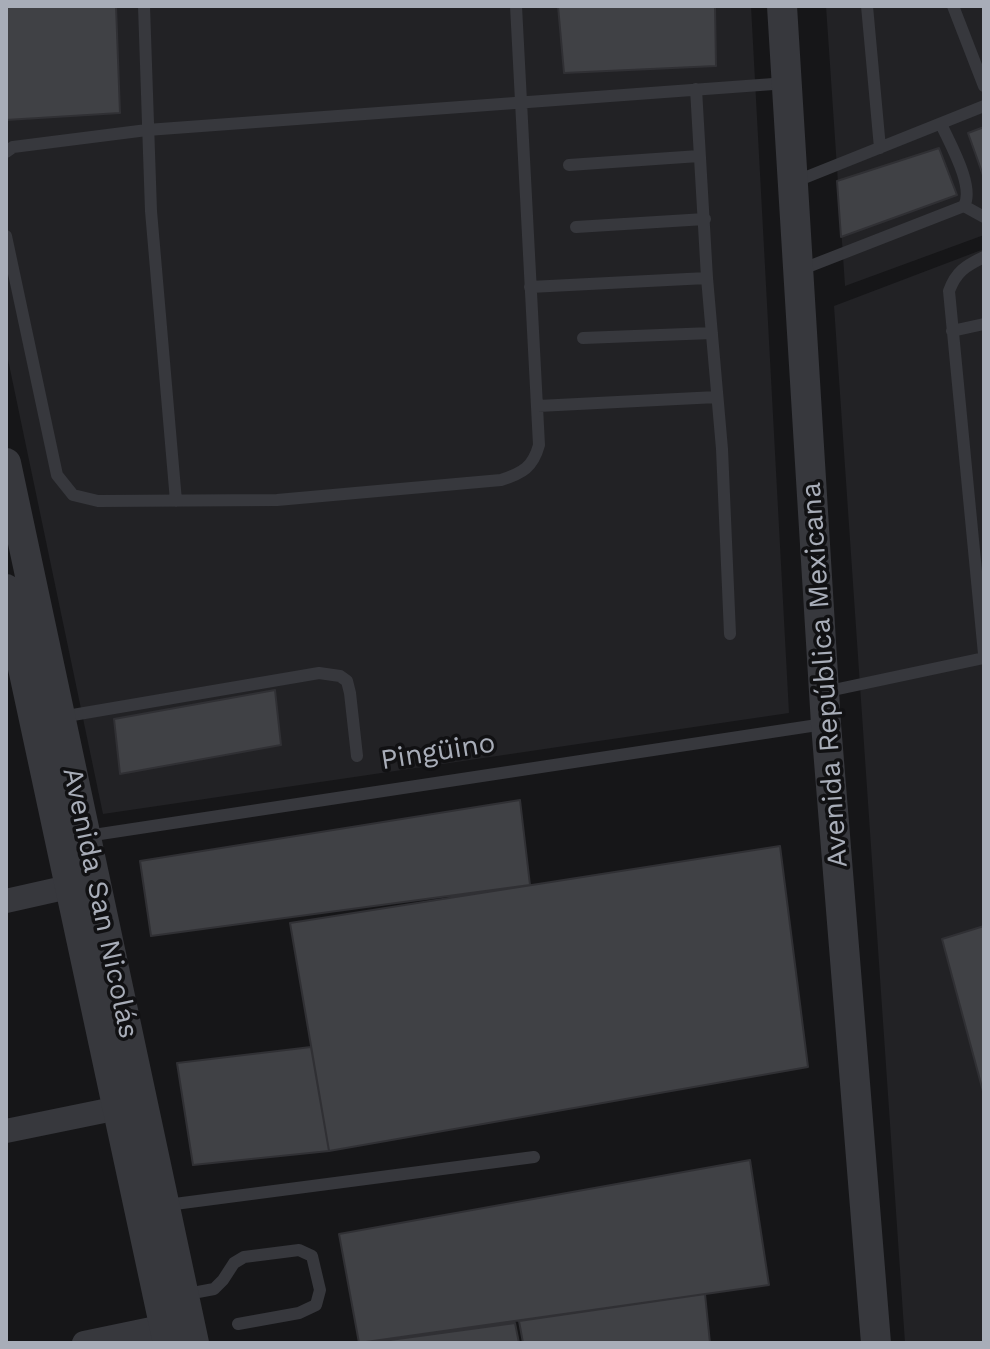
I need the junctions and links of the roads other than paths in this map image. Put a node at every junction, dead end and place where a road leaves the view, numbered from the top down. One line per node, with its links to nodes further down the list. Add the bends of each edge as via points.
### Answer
1 (144, 6): 12 (lane)
2 (516, 6): 9 (lane)
3 (782, 6): 6 (street, Avenida República Mexicana)
4 (867, 6): 13 (lane)
5 (953, 6): 7 (lane)
6 (787, 83): 8 (lane); 17 (street, Avenida República Mexicana)
7 (984, 86)
8 (696, 89): 9 (lane); 15 (lane)
9 (519, 102): 12 (lane); 26 (lane)
10 (984, 106): 11 (lane)
11 (941, 124): 13 (lane); 18 (lane, via 967,185)
12 (147, 130): 14 (lane); 34 (lane)
13 (880, 148): 17 (lane)
14 (6, 152)
15 (699, 156): 16 (lane); 20 (lane)
16 (569, 165)
17 (793, 182): 24 (street, Avenida República Mexicana)
18 (964, 206): 19 (lane); 24 (lane)
19 (984, 217)
20 (705, 219): 21 (lane); 25 (lane)
21 (576, 227)
22 (6, 236): 34 (lane, via 57,475 64,487 82,499 98,501)
23 (984, 257): 28 (lane, via 954,277 949,291)
24 (798, 271): 39 (street, Avenida República Mexicana)
25 (707, 278): 26 (lane); 29 (lane)
26 (530, 287): 32 (lane)
27 (984, 324): 28 (lane)
28 (952, 331): 37 (lane)
29 (712, 333): 30 (lane); 31 (lane)
30 (583, 338)
31 (717, 397): 32 (lane); 36 (lane)
32 (538, 406): 34 (lane, via 535,462 501,480 277,500)
33 (6, 463): 38 (street, Avenida San Nicolás)
34 (176, 501)
35 (6, 589): 38 (street, Avenida San Nicolás)
36 (730, 634)
37 (984, 656): 39 (lane)
38 (26, 672): 40 (street, Avenida San Nicolás)
39 (824, 692): 41 (street, Avenida República Mexicana)
40 (47, 720): 42 (lane, via 332,674 347,681); 43 (street, Avenida San Nicolás)
41 (826, 724): 43 (lane, Pingüino); 53 (street, Avenida República Mexicana)
42 (357, 756)
43 (72, 838): 44 (street, Avenida San Nicolás)
44 (82, 884): 45 (street); 46 (street, Avenida San Nicolás)
45 (6, 901)
46 (130, 1106): 47 (street); 49 (street, Avenida San Nicolás)
47 (6, 1131)
48 (534, 1157): 49 (lane)
49 (153, 1208): 50 (street, Avenida San Nicolás)
50 (177, 1321): 51 (lane, via 244,1257 299,1250 312,1256 320,1290 316,1305); 52 (street)
51 (238, 1324)
52 (84, 1343)
53 (876, 1343)

